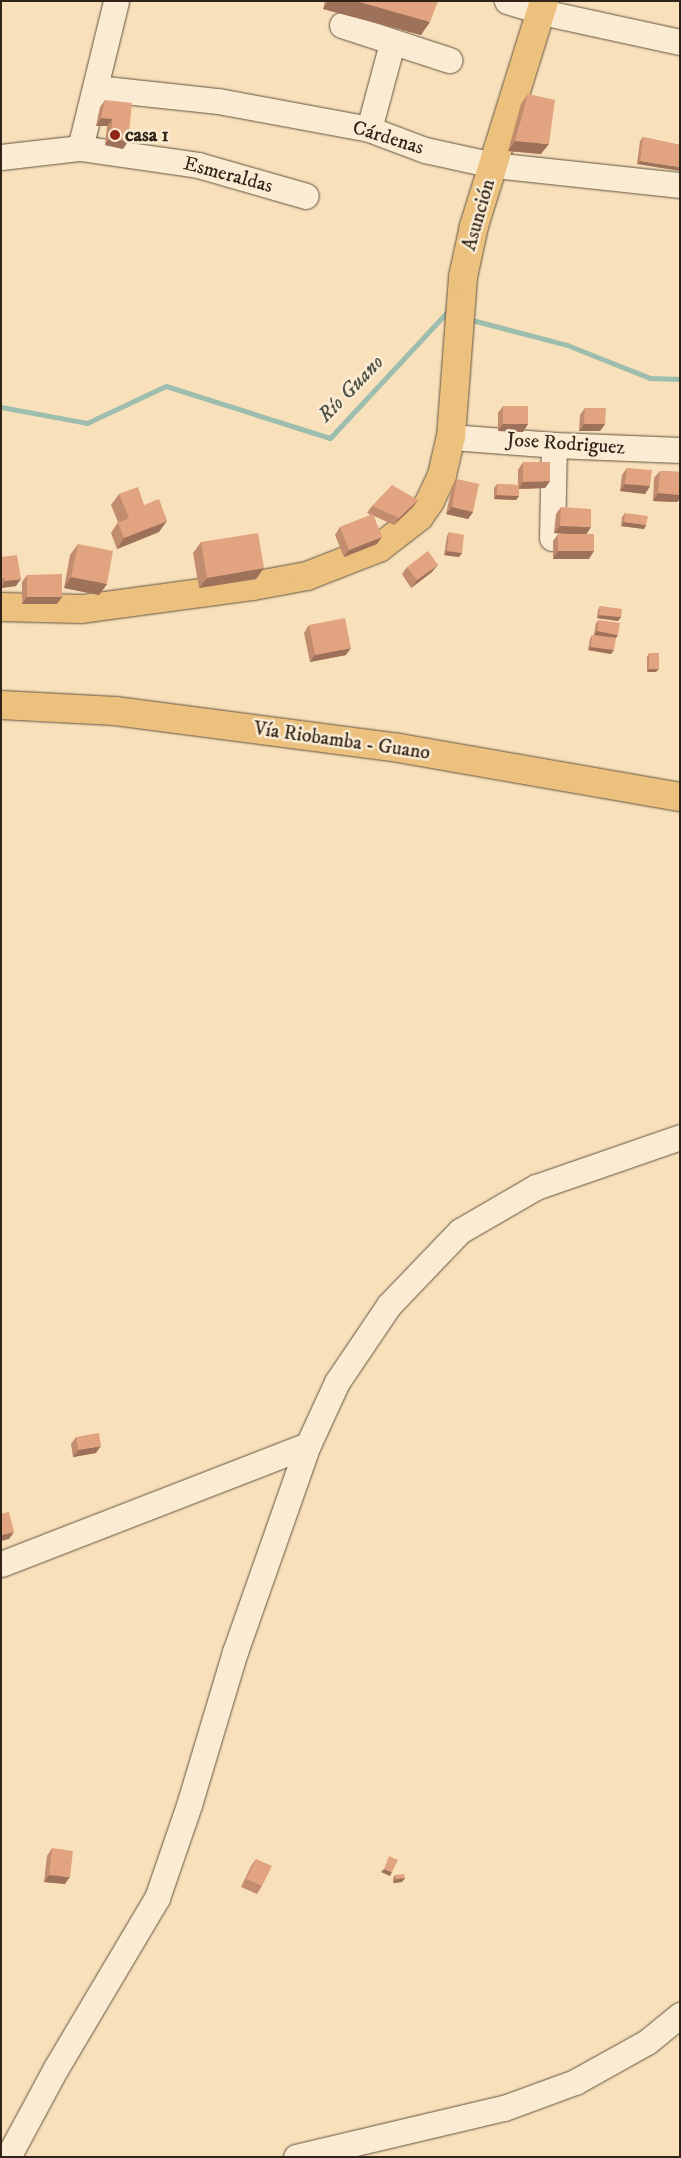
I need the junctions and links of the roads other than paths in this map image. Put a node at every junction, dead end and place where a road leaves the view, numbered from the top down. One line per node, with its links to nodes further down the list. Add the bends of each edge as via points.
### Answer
1 (116, 1): 8 (street)
2 (507, 1): 3 (street)
3 (543, 7): 5 (street); 12 (main road, Asunción)
4 (342, 25): 6 (street)
5 (680, 42)
6 (392, 43): 7 (street); 9 (street)
7 (449, 60)
8 (96, 88): 9 (street, Cárdenas, via 218,101); 10 (street)
9 (368, 130): 12 (street, Cárdenas, via 425,150)
10 (80, 148): 11 (street, Esmeraldas); 14 (street, Esmeraldas, via 198,165)
11 (1, 157)
12 (494, 165): 13 (street, Cárdenas); 15 (main road, Asunción, via 474,226 463,277)
13 (680, 185)
14 (306, 196)
15 (451, 437): 16 (street, Jose Rodriguez); 19 (main road, via 442,475 419,517 379,548 340,565 307,576 253,586 82,609)
16 (554, 445): 17 (street, Jose Rodriguez); 18 (street)
17 (680, 450)
18 (552, 538)
19 (1, 607)
20 (1, 705): 21 (main road, Vía Riobamba - Guano, via 115,711 399,748)
21 (680, 797)
22 (680, 1137): 23 (street, via 536,1187 460,1230 389,1305 336,1382)
23 (308, 1445): 24 (street); 26 (street, via 235,1652 157,1898 56,2068)
24 (1, 1564)
25 (680, 2015): 27 (street, via 647,2042 576,2082 504,2108)
26 (8, 2157)
27 (296, 2157)

